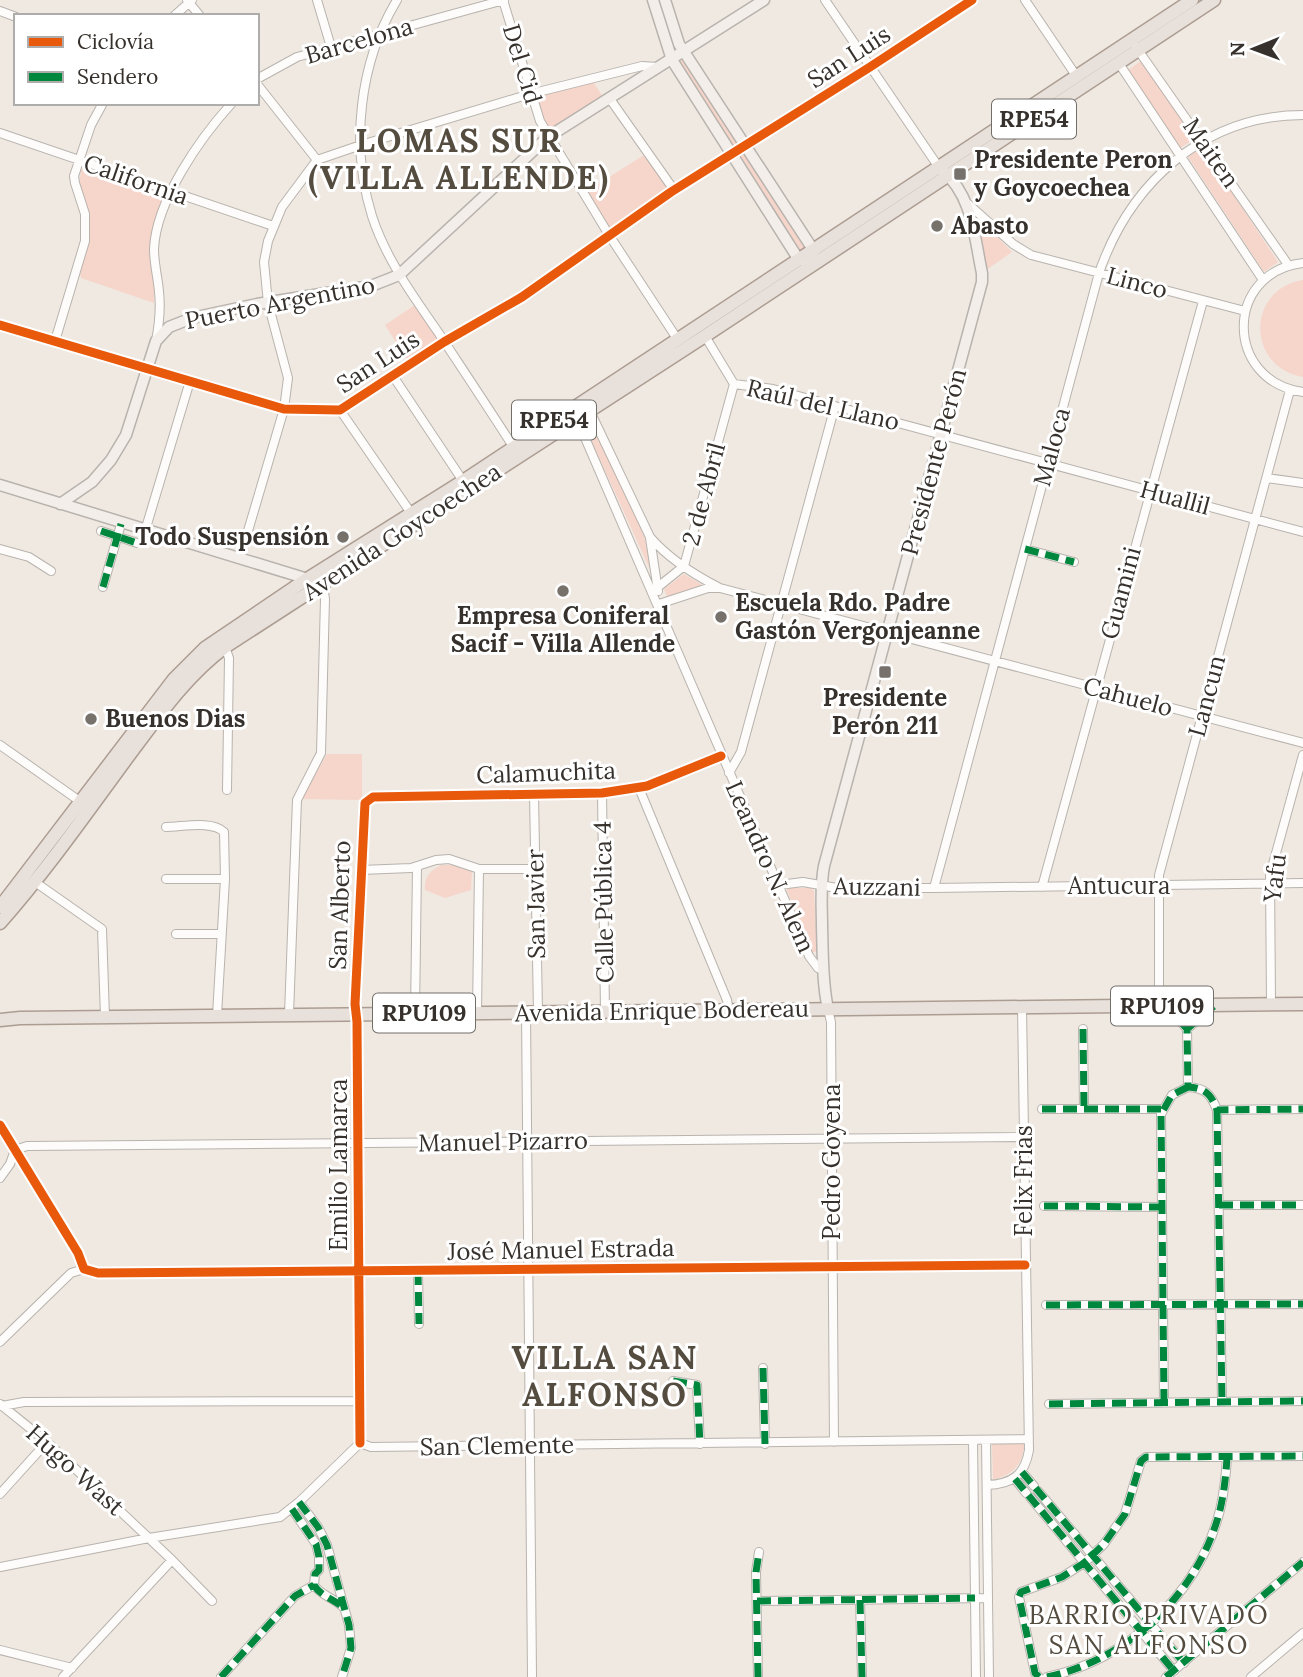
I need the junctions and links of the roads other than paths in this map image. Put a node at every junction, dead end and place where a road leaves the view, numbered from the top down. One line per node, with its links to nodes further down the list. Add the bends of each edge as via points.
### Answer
1 (317, 0): 16 (street)
2 (397, 0): 14 (street)
3 (503, 0): 14 (street, Barcelona); 25 (street, Del Cid)
4 (653, 0): 19 (main road)
5 (665, 0): 17 (main road)
6 (764, 0): 17 (main road, Puerto Argentino)
7 (825, 0): 21 (street)
8 (972, 0): 21 (street, San Luis)
9 (1025, 0): 22 (street)
10 (1192, 0): 15 (main road, RPE54)
11 (1214, 0): 15 (main road, RPE54)
12 (189, 1): 13 (street)
13 (176, 14)
14 (380, 34): 16 (street, Barcelona); 33 (street, via 364,92)
15 (1135, 45): 18 (main road, RPE54); 32 (street, Maiten)
16 (331, 47): 23 (street, Barcelona, via 297,57)
17 (684, 52): 19 (main road, Puerto Argentino); 34 (main road)
18 (1115, 58): 22 (main road, RPE54); 36 (street, Maiten); 39 (main road, RPE54)
19 (671, 60): 20 (main road, Puerto Argentino); 35 (main road)
20 (661, 67): 25 (street, via 642,66); 26 (main road, Puerto Argentino)
21 (870, 67): 34 (street, San Luis); 39 (street)
22 (1077, 77): 39 (main road, RPE54)
23 (259, 81)
24 (259, 85): 38 (street)
25 (530, 94): 31 (street, Del Cid); 33 (street)
26 (610, 99): 31 (main road, Puerto Argentino); 40 (street)
27 (102, 105): 37 (street)
28 (230, 105): 41 (street, via 197,146)
29 (1303, 115): 32 (street, Maloca, via 1252,121)
30 (0, 133): 37 (street, California)
31 (548, 137): 44 (street, Del Cid); 49 (main road, Puerto Argentino)
32 (1203, 142): 36 (street, Maloca); 47 (street, Maiten)
33 (360, 145): 38 (street); 49 (street, via 373,219)
34 (746, 145): 35 (street, San Luis); 45 (main road)
35 (733, 153): 40 (street, San Luis); 45 (main road)
36 (1181, 156): 48 (street, Maloca, via 1139,197 1111,244); 50 (street, Maiten)
37 (79, 160): 41 (street, California); 57 (street, via 74,176 85,214 85,241)
38 (317, 160): 43 (street, via 282,206)
39 (944, 172): 42 (main road, Presidente Perón, via 957,183); 45 (main road, Avenida Goycoechea / RPE54)
40 (674, 190): 44 (street, San Luis)
41 (172, 193): 43 (street, California); 58 (street, via 156,231 160,307)
42 (967, 204): 48 (street, Linco, via 1026,253); 71 (main road, Presidente Perón, via 982,282)
43 (273, 226): 52 (street, via 264,262)
44 (609, 235): 56 (street, Del Cid); 59 (street, San Luis, via 523,297)
45 (810, 259): 55 (main road, Avenida Goycoechea / RPE54); 56 (main road, Avenida Goycoechea / RPE54)
46 (1303, 263): 47 (street)
47 (1289, 266): 50 (street)
48 (1100, 274): 51 (street, Linco); 73 (street, Maloca)
49 (399, 275): 52 (main road, Puerto Argentino, via 371,286); 59 (street)
50 (1264, 280): 53 (street)
51 (1203, 301): 53 (street, Linco); 78 (street, Guamini)
52 (268, 303): 58 (main road, Puerto Argentino, via 184,320); 67 (street, via 288,378)
53 (1245, 311): 64 (street, via 1244,339 1255,366)
54 (0, 325): 57 (street, San Luis)
55 (705, 336): 63 (street, Raúl del Llano); 69 (main road, Avenida Goycoechea / RPE54)
56 (678, 340): 69 (main road, Avenida Goycoechea / RPE54)
57 (55, 341): 60 (street, San Luis)
58 (156, 341): 60 (main road, Puerto Argentino)
59 (444, 342): 61 (street, San Luis); 72 (street)
60 (146, 368): 62 (street, San Luis); 79 (main road, Puerto Argentino, via 125,435 111,460 92,482)
61 (393, 376): 68 (street, San Luis); 75 (street)
62 (190, 381): 67 (street, San Luis); 84 (street)
63 (734, 384): 66 (street, Raúl del Llano); 93 (street, 2 de Abril)
64 (1290, 390): 65 (street); 74 (street, Lancun)
65 (1303, 392)
66 (835, 405): 71 (street, Raúl del Llano); 100 (street)
67 (284, 410): 68 (street, San Luis); 91 (street)
68 (340, 410): 80 (street)
69 (590, 411): 70 (main road, Avenida Goycoechea / RPE54); 87 (street, Leandro N. Alem)
70 (577, 419): 72 (main road, Avenida Goycoechea / RPE54); 95 (main road, Avenida Goycoechea / RPE54); 98 (street, Leandro N. Alem)
71 (942, 435): 73 (street, Raúl del Llano); 101 (main road, Presidente Perón)
72 (514, 448): 75 (main road, Avenida Goycoechea / RPE54)
73 (1047, 464): 78 (street, Huallil); 90 (street, Maloca)
74 (1267, 478): 76 (street); 81 (street, Lancun)
75 (463, 481): 80 (main road, Avenida Goycoechea / RPE54)
76 (1303, 483)
77 (0, 485): 79 (main road)
78 (1149, 492): 81 (street, Huallil); 104 (street, Guamini)
79 (60, 504): 82 (main road)
80 (411, 513): 95 (main road, Avenida Goycoechea / RPE54)
81 (1256, 520): 85 (street, Huallil); 105 (street, Lancun)
82 (121, 524): 84 (main road); 86 (street)
83 (102, 531): 86 (street)
84 (145, 531): 91 (main road)
85 (1303, 532)
86 (118, 537): 88 (street); 96 (street)
87 (650, 537): 93 (street, Leandro N. Alem); 98 (street, Leandro N. Alem)
88 (137, 543)
89 (0, 548): 94 (street, via 29,557)
90 (1025, 550): 92 (street); 103 (street, Maloca)
91 (240, 558): 95 (main road)
92 (1074, 562)
93 (684, 566): 97 (street, Leandro N. Alem); 98 (street, 2 de Abril)
94 (51, 571)
95 (313, 582): 102 (main road, Avenida Goycoechea / RPE54); 116 (main road, Avenida Goycoechea / RPE54, via 205,648 183,668); 149 (street, via 325,599 321,753 297,800)
96 (103, 587)
97 (720, 588): 99 (street); 100 (street, Cahuelo)
98 (656, 589): 99 (street, Leandro N. Alem)
99 (659, 604): 109 (street, Leandro N. Alem)
100 (782, 604): 101 (street, Cahuelo); 110 (street, via 741,752)
101 (887, 632): 103 (street, Cahuelo); 128 (main road, Presidente Perón)
102 (225, 647): 112 (street, via 229,659); 124 (main road, Avenida Goycoechea / RPE54, via 183,684)
103 (994, 661): 104 (street, Cahuelo); 131 (street, Maloca)
104 (1096, 688): 105 (street, Cahuelo); 129 (street, Guamini)
105 (1201, 716): 106 (street, Cahuelo); 130 (street, Lancun)
106 (1303, 744)
107 (0, 745): 116 (street)
108 (1303, 755): 126 (street, Yafu)
109 (721, 756): 110 (street, Leandro N. Alem); 111 (street, Calamuchita)
110 (729, 773): 127 (street, Leandro N. Alem)
111 (639, 788): 113 (street, Calamuchita); 143 (street)
112 (227, 790)
113 (603, 793): 114 (street, Calamuchita); 146 (street, Calle Pública 4)
114 (534, 795): 115 (street, Calamuchita); 120 (street, San Javier)
115 (367, 800): 121 (street, San Alberto)
116 (81, 802): 132 (main road, Avenida Goycoechea / RPE54)
117 (166, 827): 123 (street, via 221,828)
118 (417, 867): 119 (street, via 449,859); 121 (street); 147 (street)
119 (479, 869): 120 (street); 144 (street)
120 (535, 869): 145 (street, San Javier)
121 (361, 870): 150 (street, San Alberto)
122 (166, 879): 123 (street)
123 (225, 879): 135 (street)
124 (35, 882): 133 (main road, Avenida Goycoechea / RPE54); 152 (street, via 103,929)
125 (1303, 883): 126 (street, Antucura)
126 (1270, 884): 130 (street, Antucura); 137 (street, Yafu)
127 (779, 885): 128 (street, Auzzani, via 803,882); 136 (street, Leandro N. Alem, via 809,956)
128 (822, 886): 131 (street, Auzzani); 136 (main road, Presidente Perón)
129 (1042, 887): 130 (street, Antucura); 131 (street, Antucura)
130 (1158, 887): 139 (street, Lancun)
131 (934, 888)
132 (0, 907)
133 (0, 923)
134 (176, 934): 135 (street)
135 (221, 934): 151 (street)
136 (824, 970): 142 (main road, Presidente Perón)
137 (1271, 1004): 138 (main road, Avenida Enrique Bodereau / RPU109); 140 (main road, Avenida Enrique Bodereau / RPU109)
138 (1303, 1004)
139 (1163, 1006): 140 (main road, Avenida Enrique Bodereau / RPU109); 141 (main road, Avenida Enrique Bodereau / RPU109); 156 (street)
140 (1214, 1006): 156 (street)
141 (1022, 1007): 142 (main road, Avenida Enrique Bodereau / RPU109); 164 (street, Felix Frias)
142 (828, 1009): 143 (main road, Avenida Enrique Bodereau / RPU109); 165 (street, Pedro Goyena)
143 (729, 1011): 146 (main road, Avenida Enrique Bodereau / RPU109)
144 (477, 1012): 145 (main road, Avenida Enrique Bodereau / RPU109); 147 (main road, Avenida Enrique Bodereau / RPU109)
145 (532, 1012): 146 (main road, Avenida Enrique Bodereau / RPU109); 166 (street, San Javier)
146 (606, 1012)
147 (415, 1013): 150 (main road, Avenida Enrique Bodereau / RPU109)
148 (0, 1014): 153 (main road, Avenida Enrique Bodereau / RPU109)
149 (289, 1014): 150 (main road, Avenida Enrique Bodereau / RPU109); 151 (main road, Avenida Enrique Bodereau / RPU109)
150 (356, 1014): 167 (street, Emilio Lamarca)
151 (217, 1015): 152 (main road, Avenida Enrique Bodereau / RPU109)
152 (105, 1017): 153 (main road, Avenida Enrique Bodereau / RPU109)
153 (20, 1018): 154 (main road, Avenida Enrique Bodereau / RPU109)
154 (0, 1020)
155 (1083, 1029): 160 (street)
156 (1187, 1029): 157 (street)
157 (1188, 1087): 161 (street, via 1172,1095); 162 (street, via 1205,1090)
158 (1303, 1108): 162 (street)
159 (1042, 1109): 160 (street)
160 (1084, 1109): 161 (street)
161 (1162, 1109): 173 (street)
162 (1217, 1110): 170 (street)
163 (0, 1125): 168 (street)
164 (1024, 1137): 165 (street, Manuel Pizarro); 174 (street, Felix Frias)
165 (831, 1138): 166 (street, Manuel Pizarro); 175 (street, Pedro Goyena)
166 (527, 1142): 167 (street, Manuel Pizarro); 177 (street, San Javier)
167 (358, 1144): 168 (street, Manuel Pizarro, via 27,1146); 179 (street, Emilio Lamarca)
168 (15, 1150): 169 (street); 176 (street)
169 (0, 1178)
170 (1219, 1205): 171 (street); 181 (street)
171 (1303, 1205)
172 (1044, 1206): 173 (street)
173 (1162, 1207): 180 (street)
174 (1025, 1265): 175 (street, José Manuel Estrada); 194 (street, Felix Frias)
175 (832, 1267): 177 (street, José Manuel Estrada); 198 (street, Pedro Goyena)
176 (84, 1269): 179 (street, José Manuel Estrada, via 98,1273); 185 (street, via 71,1273)
177 (528, 1269): 178 (street, José Manuel Estrada); 202 (street, San Javier)
178 (418, 1271): 179 (street, José Manuel Estrada); 184 (street)
179 (359, 1272): 188 (street, Emilio Lamarca)
180 (1164, 1304): 181 (street); 183 (street); 191 (street)
181 (1220, 1304): 182 (street); 190 (street)
182 (1303, 1304)
183 (1046, 1305)
184 (419, 1324)
185 (0, 1342)
186 (763, 1368): 201 (street)
187 (673, 1381): 200 (street, via 697,1385)
188 (360, 1401): 193 (street); 199 (street, Emilio Lamarca)
189 (1303, 1401): 190 (street)
190 (1222, 1402): 191 (street)
191 (1164, 1403): 192 (street)
192 (1048, 1404)
193 (1, 1405): 197 (street, Hugo Wast)
194 (1029, 1439): 196 (street, San Clemente); 205 (street, Felix Frias)
195 (973, 1440): 196 (street, San Clemente); 198 (street, San Clemente); 221 (street)
196 (986, 1440): 207 (street)
197 (47, 1442): 208 (street); 211 (street, Hugo Wast)
198 (834, 1442): 201 (street, San Clemente)
199 (360, 1443): 202 (street, San Clemente, via 371,1447); 209 (street)
200 (700, 1444): 201 (street, San Clemente); 202 (street, San Clemente)
201 (765, 1444)
202 (528, 1445): 237 (street, San Javier)
203 (1303, 1456): 204 (street)
204 (1227, 1457): 213 (street, via 1144,1458 1125,1514); 227 (street, via 1220,1509 1209,1543 1181,1591)
205 (1022, 1472): 206 (street); 213 (street)
206 (1015, 1479): 207 (street); 216 (street)
207 (987, 1485): 222 (street)
208 (0, 1494)
209 (299, 1502): 210 (street); 219 (street, via 318,1527)
210 (292, 1509): 211 (street, via 280,1517); 218 (street, via 316,1544)
211 (149, 1538): 214 (street, Hugo Wast); 217 (street)
212 (759, 1552): 224 (street)
213 (1093, 1555): 216 (street); 227 (street)
214 (172, 1560): 223 (street, Hugo Wast); 232 (street)
215 (1302, 1560): 231 (street)
216 (1084, 1563): 228 (street); 242 (street, via 1020,1595)
217 (0, 1567)
218 (319, 1570): 219 (street); 220 (street)
219 (335, 1572): 226 (street)
220 (314, 1585): 226 (street); 235 (street, via 295,1596)
221 (975, 1598): 222 (street); 225 (street); 240 (street)
222 (988, 1598): 241 (street)
223 (212, 1601)
224 (757, 1601): 225 (street); 238 (street)
225 (860, 1601): 239 (street)
226 (345, 1610): 236 (street, via 351,1648)
227 (1152, 1624): 228 (street); 231 (street)
228 (1142, 1632): 233 (street); 243 (street, via 1100,1658)
229 (1303, 1633): 244 (street)
230 (0, 1650): 232 (street)
231 (1184, 1662): 233 (street)
232 (72, 1668): 234 (street)
233 (1170, 1674)
234 (63, 1677)
235 (221, 1677)
236 (342, 1677)
237 (532, 1677)
238 (758, 1677)
239 (862, 1677)
240 (976, 1677)
241 (989, 1677)
242 (1039, 1677)
243 (1047, 1677)
244 (1251, 1677)

